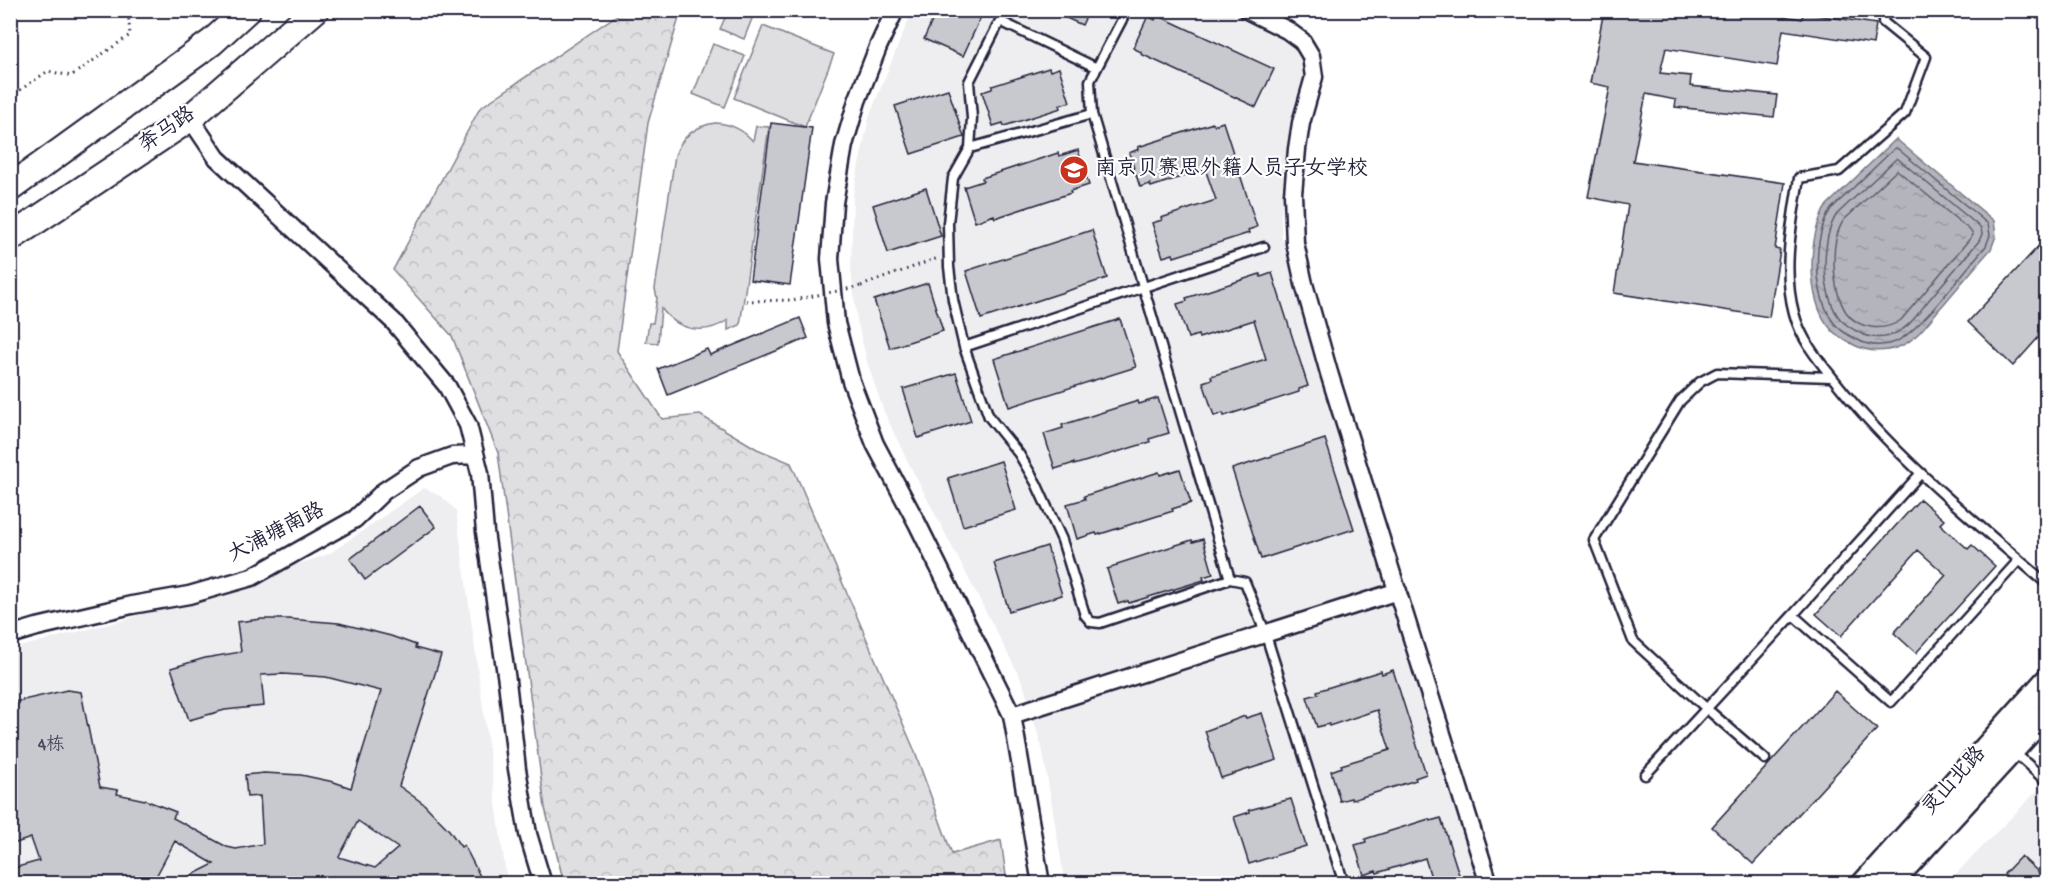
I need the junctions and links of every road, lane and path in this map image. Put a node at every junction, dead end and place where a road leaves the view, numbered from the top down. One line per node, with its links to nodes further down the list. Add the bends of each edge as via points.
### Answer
1 (128, 10): 9 (path, via 130,35 71,76 48,71)
2 (248, 10): 13 (main road, via 212,42)
3 (315, 10): 11 (main road, 奔马路)
4 (895, 10): 33 (street, via 857,101 844,145 830,259 836,323 851,381 874,444)
5 (1127, 10): 8 (lane)
6 (1247, 10): 26 (street, via 1287,30 1302,41 1311,56 1314,77 1301,123 1293,194 1295,243 1329,373)
7 (1884, 10): 20 (lane, via 1883,22 1926,57 1905,113 1839,171 1799,178 1788,252 1790,292 1799,331)
8 (1097, 68): 10 (lane, via 1090,81); 12 (lane, via 1000,21 969,82)
9 (10, 97)
10 (1092, 114): 12 (lane); 17 (lane)
11 (190, 118): 14 (main road, 奔马路); 21 (street, via 217,158 393,321 447,386 468,425)
12 (970, 148): 16 (lane, via 953,178)
13 (10, 188)
14 (10, 238)
15 (1264, 247): 17 (lane)
16 (949, 254): 18 (path, bridge, via 861,286 794,300); 19 (lane, via 953,300)
17 (1143, 287): 19 (lane); 24 (lane)
18 (746, 301)
19 (964, 346): 24 (lane, via 989,417 1036,483 1062,540 1090,622 1100,623)
20 (1832, 376): 22 (lane, via 1873,426); 31 (lane, via 1717,373 1700,382 1680,401 1594,540 1634,641)
21 (476, 455): 29 (street, 大浦塘南路, via 452,456 419,468 384,491 355,519 252,577); 38 (street, via 517,769 528,834)
22 (1921, 473): 23 (lane); 27 (lane)
23 (2019, 560): 25 (lane); 27 (lane, via 1891,702)
24 (1230, 579): 28 (lane, via 1245,582)
25 (2046, 584)
26 (1398, 591): 28 (street); 41 (street)
27 (1793, 615): 31 (lane)
28 (1265, 632): 33 (street); 40 (lane)
29 (10, 635)
30 (2046, 681): 42 (street, 灵山北路)
31 (1707, 709): 35 (lane); 36 (lane)
32 (2046, 714): 34 (street, 灵山北路)
33 (1012, 715): 39 (street)
34 (2012, 751): 37 (lane); 43 (street, 灵山北路)
35 (1765, 759)
36 (1645, 775)
37 (2046, 781)
38 (543, 884)
39 (1041, 884)
40 (1344, 884)
41 (1489, 884)
42 (1863, 884)
43 (1890, 884)

